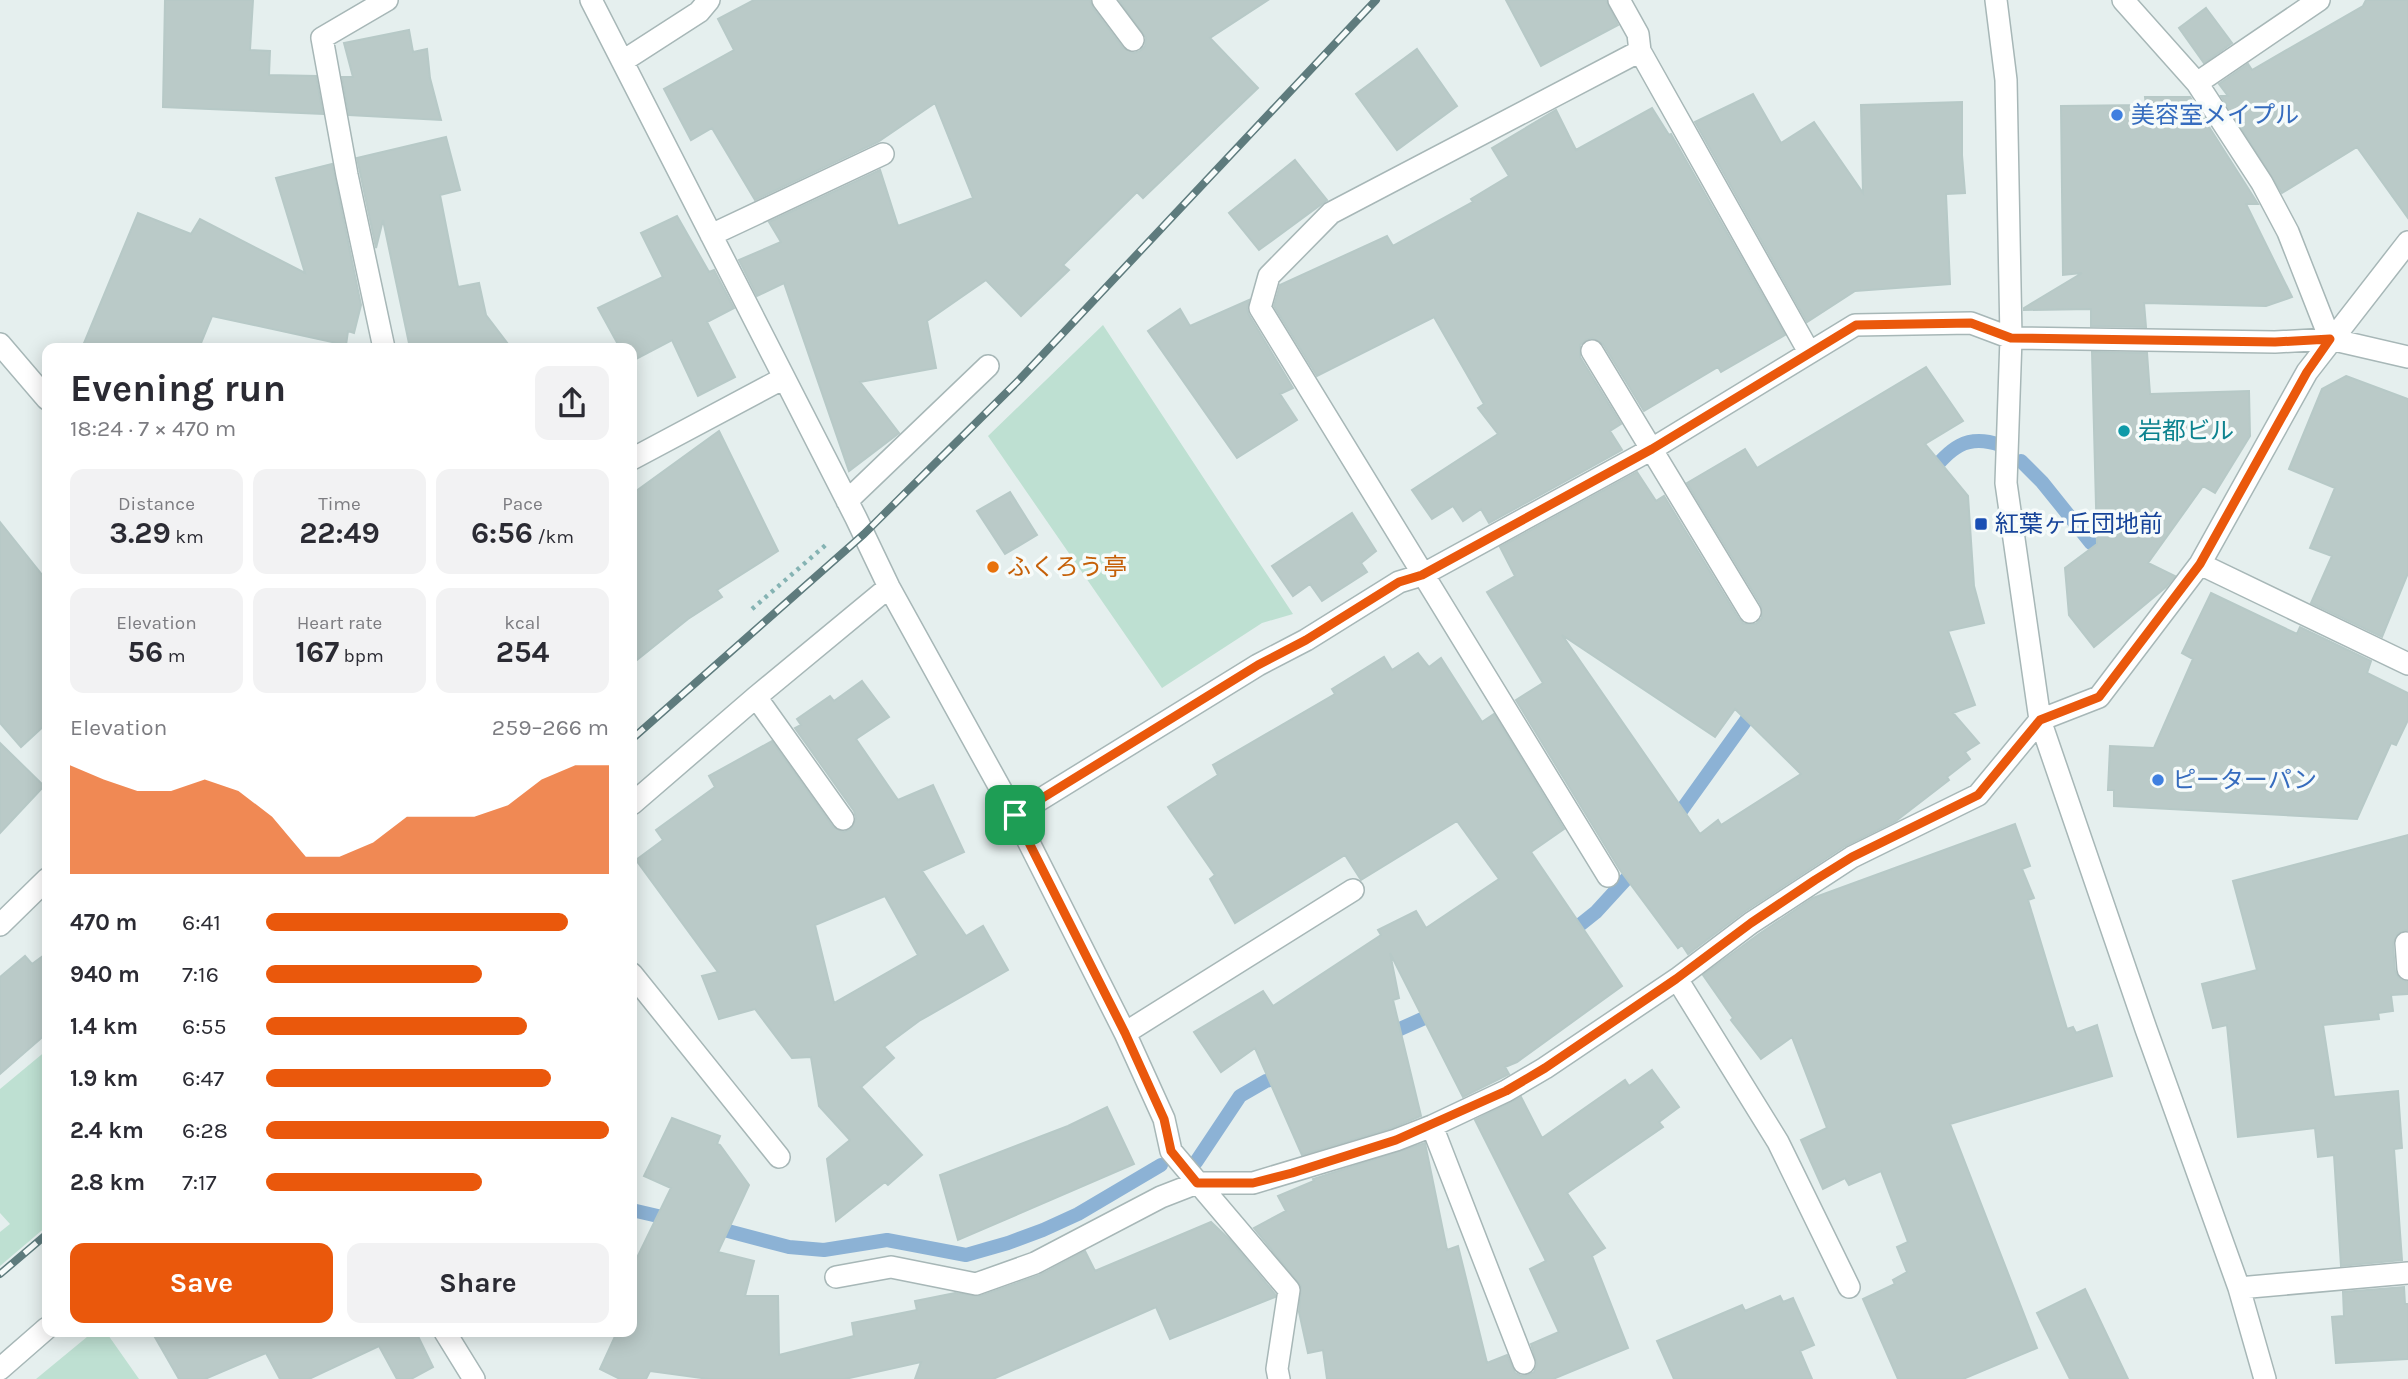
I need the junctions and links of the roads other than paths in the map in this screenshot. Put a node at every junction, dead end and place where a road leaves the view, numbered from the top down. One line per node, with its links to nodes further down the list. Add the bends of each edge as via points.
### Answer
1 (387, 0): 18 (street, via 322,38)
2 (592, 0): 11 (street)
3 (709, 0): 11 (street, via 699,12)
4 (1103, 0): 9 (street)
5 (1619, 0): 10 (street, via 1639,34)
6 (1996, 0): 16 (street, via 2006,80)
7 (2123, 0): 12 (street)
8 (2319, 0): 12 (street)
9 (1133, 40)
10 (1640, 51): 21 (street); 30 (street, via 1331,213 1269,276 1260,308)
11 (623, 61): 14 (street)
12 (2197, 83): 17 (street, via 2276,207)
13 (883, 153): 14 (street)
14 (711, 235): 24 (street)
15 (2408, 242): 17 (street)
16 (2011, 338): 17 (street); 21 (street, via 1971,323 1856,325); 35 (street, via 2006,483)
17 (2330, 339): 22 (street); 29 (street)
18 (383, 343)
19 (0, 344): 25 (street)
20 (1592, 351): 26 (street)
21 (1809, 352): 26 (street)
22 (2408, 357)
23 (988, 366): 28 (street)
24 (784, 378): 27 (street); 28 (street)
25 (42, 393)
26 (1652, 449): 30 (street); 32 (street)
27 (637, 456)
28 (852, 509): 31 (street)
29 (2200, 564): 33 (street); 35 (street, via 2099,697)
30 (1422, 575): 37 (street, via 1399,582 1258,665); 39 (street)
31 (889, 587): 34 (street); 37 (street)
32 (1750, 612)
33 (2408, 664)
34 (756, 697): 36 (street); 38 (street)
35 (2040, 720): 45 (street, via 1978,795 1852,857); 54 (street)
36 (637, 800)
37 (1015, 815): 47 (street)
38 (843, 819)
39 (1608, 876)
40 (42, 884): 42 (street)
41 (1353, 890): 47 (street)
42 (0, 925)
43 (2406, 943): 44 (street)
44 (2408, 969)
45 (1676, 979): 48 (street, via 1545,1068); 53 (street, via 1778,1142)
46 (637, 980): 49 (street)
47 (1125, 1033): 50 (street, via 1164,1119 1171,1151)
48 (1432, 1126): 50 (street, via 1253,1183); 57 (street)
49 (779, 1157)
50 (1197, 1183): 52 (street, via 1035,1263 976,1284 891,1268); 60 (street, via 1289,1290)
51 (2408, 1273): 54 (street)
52 (836, 1277)
53 (1849, 1287)
54 (2239, 1288): 61 (street)
55 (42, 1332): 58 (street)
56 (448, 1337): 59 (street)
57 (1524, 1363)
58 (0, 1369)
59 (474, 1379)
60 (1279, 1379)
61 (2265, 1379)

